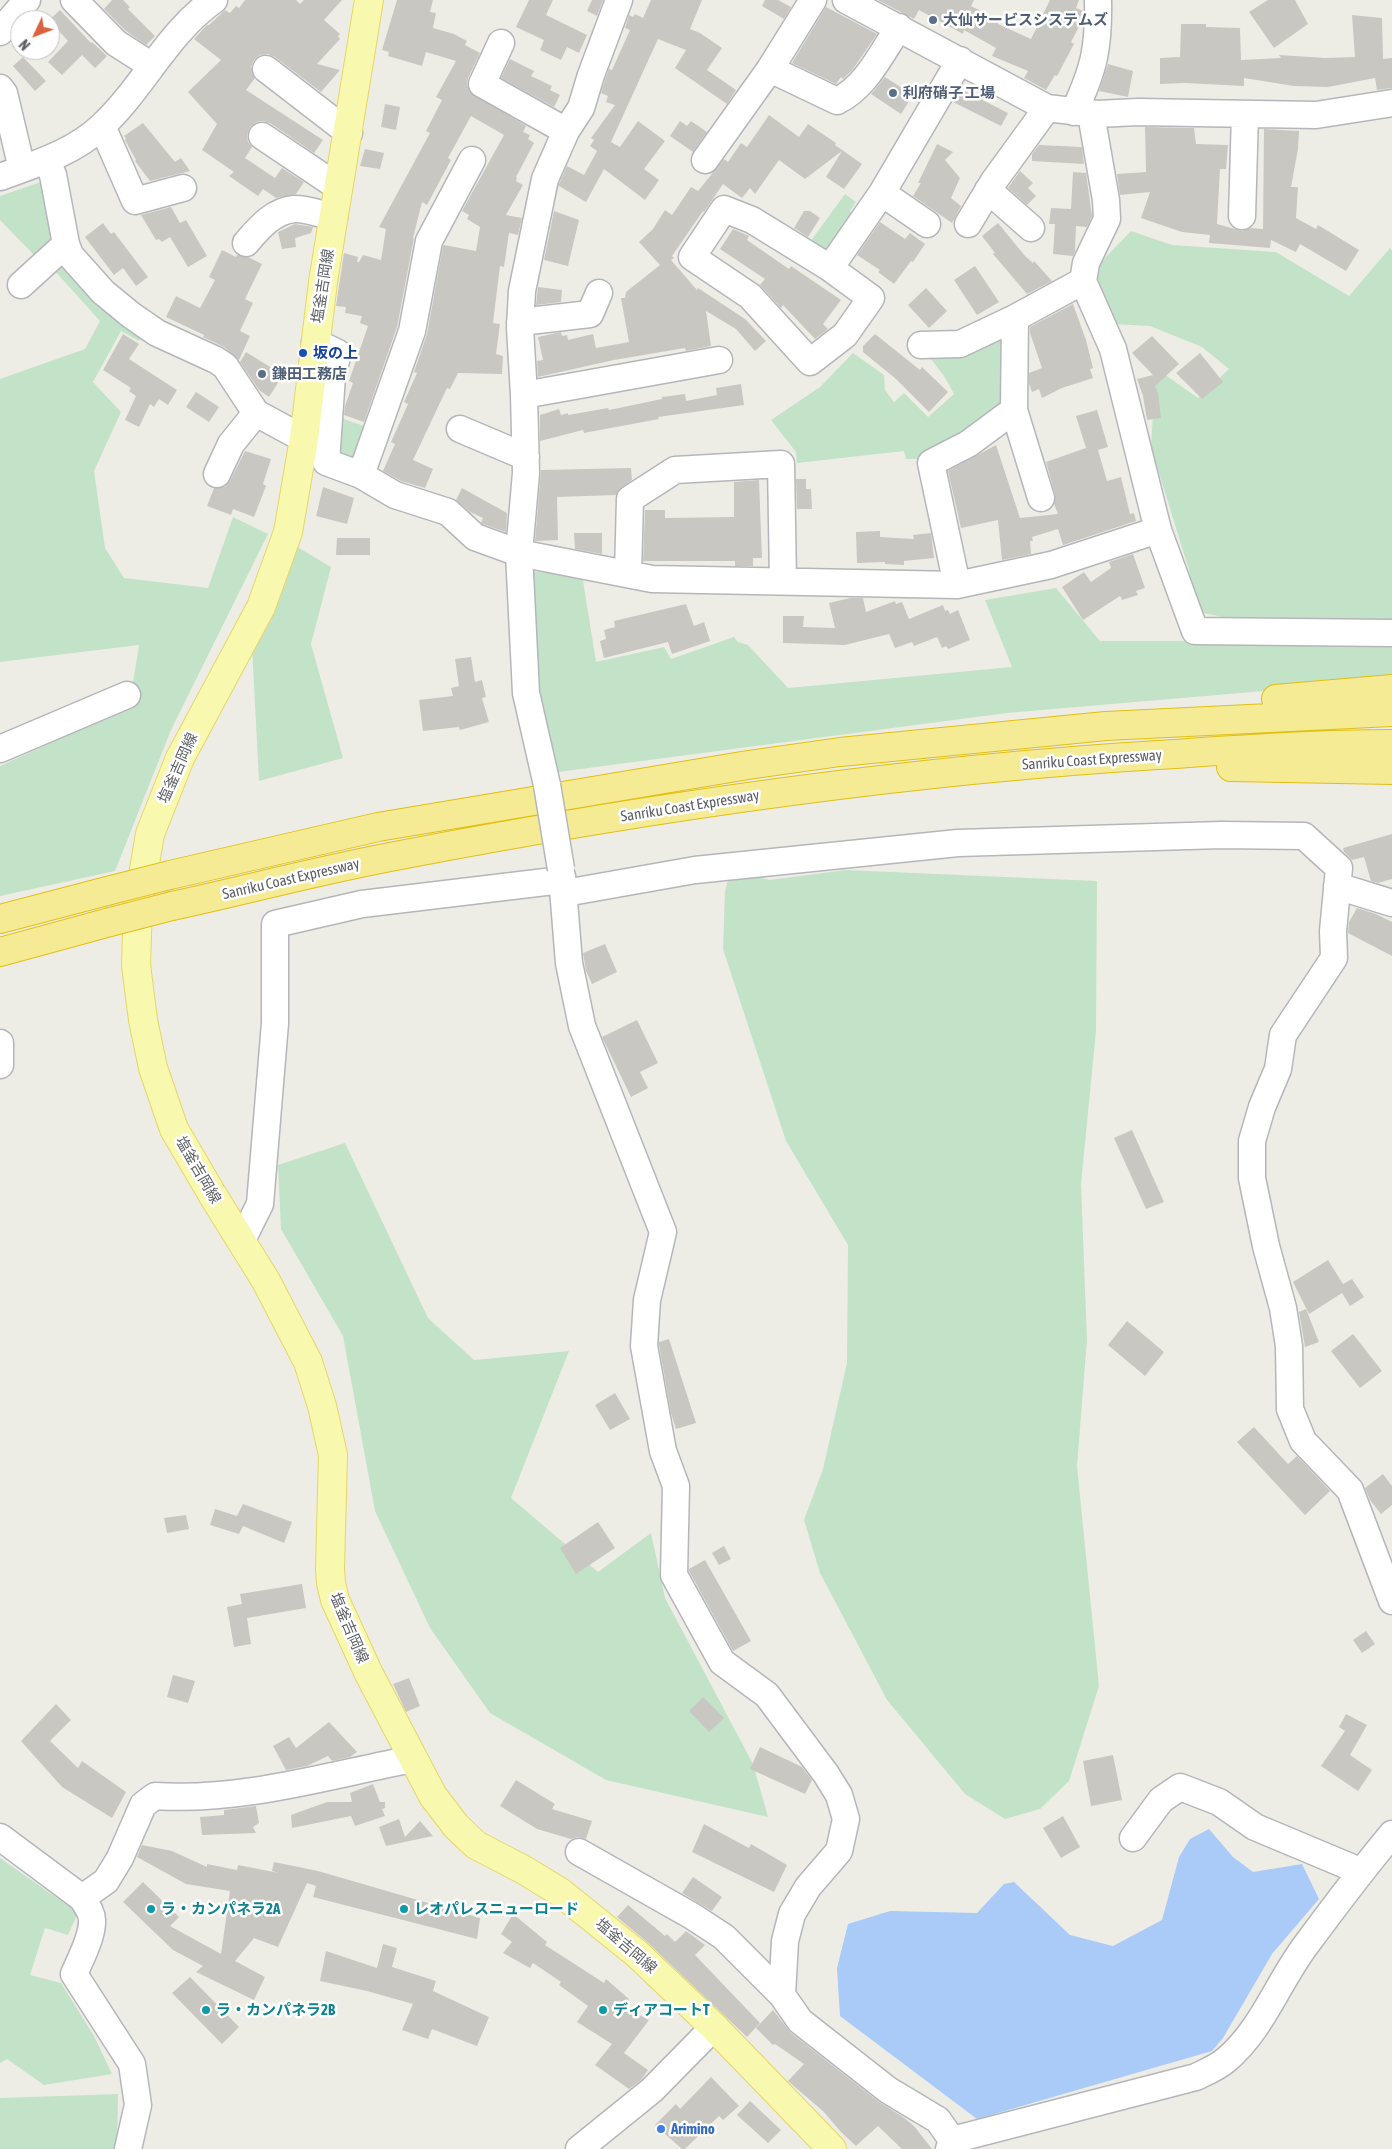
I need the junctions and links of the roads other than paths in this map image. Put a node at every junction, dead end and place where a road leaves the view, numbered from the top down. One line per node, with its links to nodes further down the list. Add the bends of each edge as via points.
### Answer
1 (27, 0): 9 (street)
2 (74, 0): 13 (street, via 116,44)
3 (214, 0): 13 (street, via 165,48)
4 (369, 0): 23 (main road, 塩釜吉岡線)
5 (619, 0): 22 (street, via 581,108)
6 (814, 0): 15 (street)
7 (1098, 0): 19 (street, via 1098,45)
8 (849, 1): 10 (street)
9 (4, 17)
10 (899, 27): 12 (street); 15 (street, via 861,85 837,101)
11 (501, 44): 22 (street, via 482,84)
12 (960, 60): 18 (street); 32 (street)
13 (152, 66): 21 (street)
14 (266, 69): 23 (street)
15 (770, 69): 27 (street)
16 (0, 88): 28 (street, via 4,93)
17 (1392, 103): 20 (street, via 1316,115)
18 (1047, 108): 19 (street); 31 (street)
19 (1082, 113): 20 (street); 41 (street, via 1106,200 1107,219 1086,263)
20 (1245, 114): 33 (street)
21 (102, 126): 25 (street, via 86,140); 30 (street, via 130,211)
22 (566, 132): 45 (street, via 545,179 522,290)
23 (349, 133): 29 (main road, 塩釜吉岡線)
24 (262, 136): 29 (street)
25 (48, 160): 28 (street); 39 (street)
26 (472, 160): 56 (street, via 429,241 412,331)
27 (705, 160)
28 (11, 173)
29 (338, 187): 34 (main road, 塩釜吉岡線)
30 (183, 188)
31 (988, 190): 36 (street); 37 (street)
32 (882, 194): 35 (street); 40 (street)
33 (1242, 216)
34 (334, 217): 38 (street, via 295,209 261,224); 46 (main road, 塩釜吉岡線)
35 (927, 224)
36 (968, 224)
37 (1031, 228)
38 (246, 243)
39 (66, 244): 42 (street); 51 (street, via 70,255 131,316 157,334 225,366)
40 (830, 268): 40 (street, via 871,298 845,335 810,362 750,296 692,257 724,209 752,220)
41 (1083, 281): 44 (street); 58 (street, via 1113,349)
42 (21, 285)
43 (599, 293): 45 (street, via 590,314)
44 (1015, 318): 47 (street, via 960,344); 50 (street)
45 (520, 322): 49 (street)
46 (315, 342): 53 (main road, 塩釜吉岡線); 56 (street, via 338,352 332,376 326,462)
47 (920, 345)
48 (720, 360): 49 (street)
49 (524, 395): 54 (street)
50 (1014, 410): 57 (street); 62 (street, via 968,444 931,463)
51 (256, 413): 53 (street); 55 (street, via 231,444)
52 (460, 429): 54 (street)
53 (304, 439): 79 (main road, 塩釜吉岡線, via 288,532 261,607 180,758 150,834 138,904 136,965 153,1068 174,1129)
54 (526, 456): 59 (street)
55 (217, 474)
56 (361, 475): 59 (street, via 395,495 448,512 475,537)
57 (1041, 498)
58 (1158, 530): 62 (street, via 1052,565); 63 (street, via 1195,631)
59 (519, 553): 60 (street); 72 (street, bridge, via 526,693 547,785)
60 (628, 574): 61 (street, via 652,579); 61 (street, via 630,499 675,470 781,464)
61 (783, 581): 62 (street)
62 (957, 585)
63 (1392, 632)
64 (1392, 689): 67 (highway, via 1256,701)
65 (128, 695): 69 (street)
66 (1392, 712): 67 (highway, Sanriku Coast Expressway, via 1106,726)
67 (947, 742): 75 (highway, Sanriku Coast Expressway, bridge, via 748,765 378,827 170,875)
68 (1392, 744): 70 (highway, Sanriku Coast Expressway, via 1242,750)
69 (0, 749)
70 (964, 770): 71 (highway, via 1231,767); 76 (highway, Sanriku Coast Expressway, bridge, via 750,796 387,858 172,906)
71 (1392, 770)
72 (562, 881): 73 (street, via 958,843 1304,836 1339,868); 79 (street, via 362,904 275,924 276,1022 260,1204); 88 (street, via 569,963 582,1026 663,1232 647,1300 644,1346 663,1451 676,1486 674,1575 722,1662 767,1695 826,1774 839,1795 846,1820 839,1851 808,1887 792,1914 785,1941)
73 (1337, 886): 74 (street); 80 (street, via 1334,958 1283,1036 1278,1069 1252,1141 1252,1178 1266,1246 1284,1308 1289,1346 1290,1409 1303,1441 1350,1490)
74 (1392, 903)
75 (0, 919)
76 (0, 952)
77 (0, 1043): 78 (street)
78 (0, 1066)
79 (242, 1240): 81 (main road, 塩釜吉岡線, via 308,1362 322,1406 333,1455 330,1584 344,1620)
80 (1392, 1601)
81 (414, 1759): 87 (street, via 260,1790 187,1798 156,1796 143,1806 106,1881); 89 (main road, 塩釜吉岡線, via 433,1796 476,1845 545,1883 591,1916 636,1953)
82 (1392, 1833): 86 (street)
83 (0, 1837): 87 (street)
84 (1133, 1838): 86 (street, via 1161,1800 1180,1787 1219,1802 1255,1827)
85 (579, 1852): 88 (street, via 724,1937)
86 (1360, 1872): 90 (street, via 1305,1946 1248,2038 1225,2062 1196,2077)
87 (82, 1898): 91 (street, via 92,1921 74,1974 132,2064 138,2106)
88 (782, 1995): 90 (street, via 800,2021 888,2090 938,2120)
89 (714, 2027): 92 (street, via 652,2090); 93 (main road, 塩釜吉岡線)
90 (951, 2145)
91 (128, 2149)
92 (579, 2149)
93 (832, 2149)

